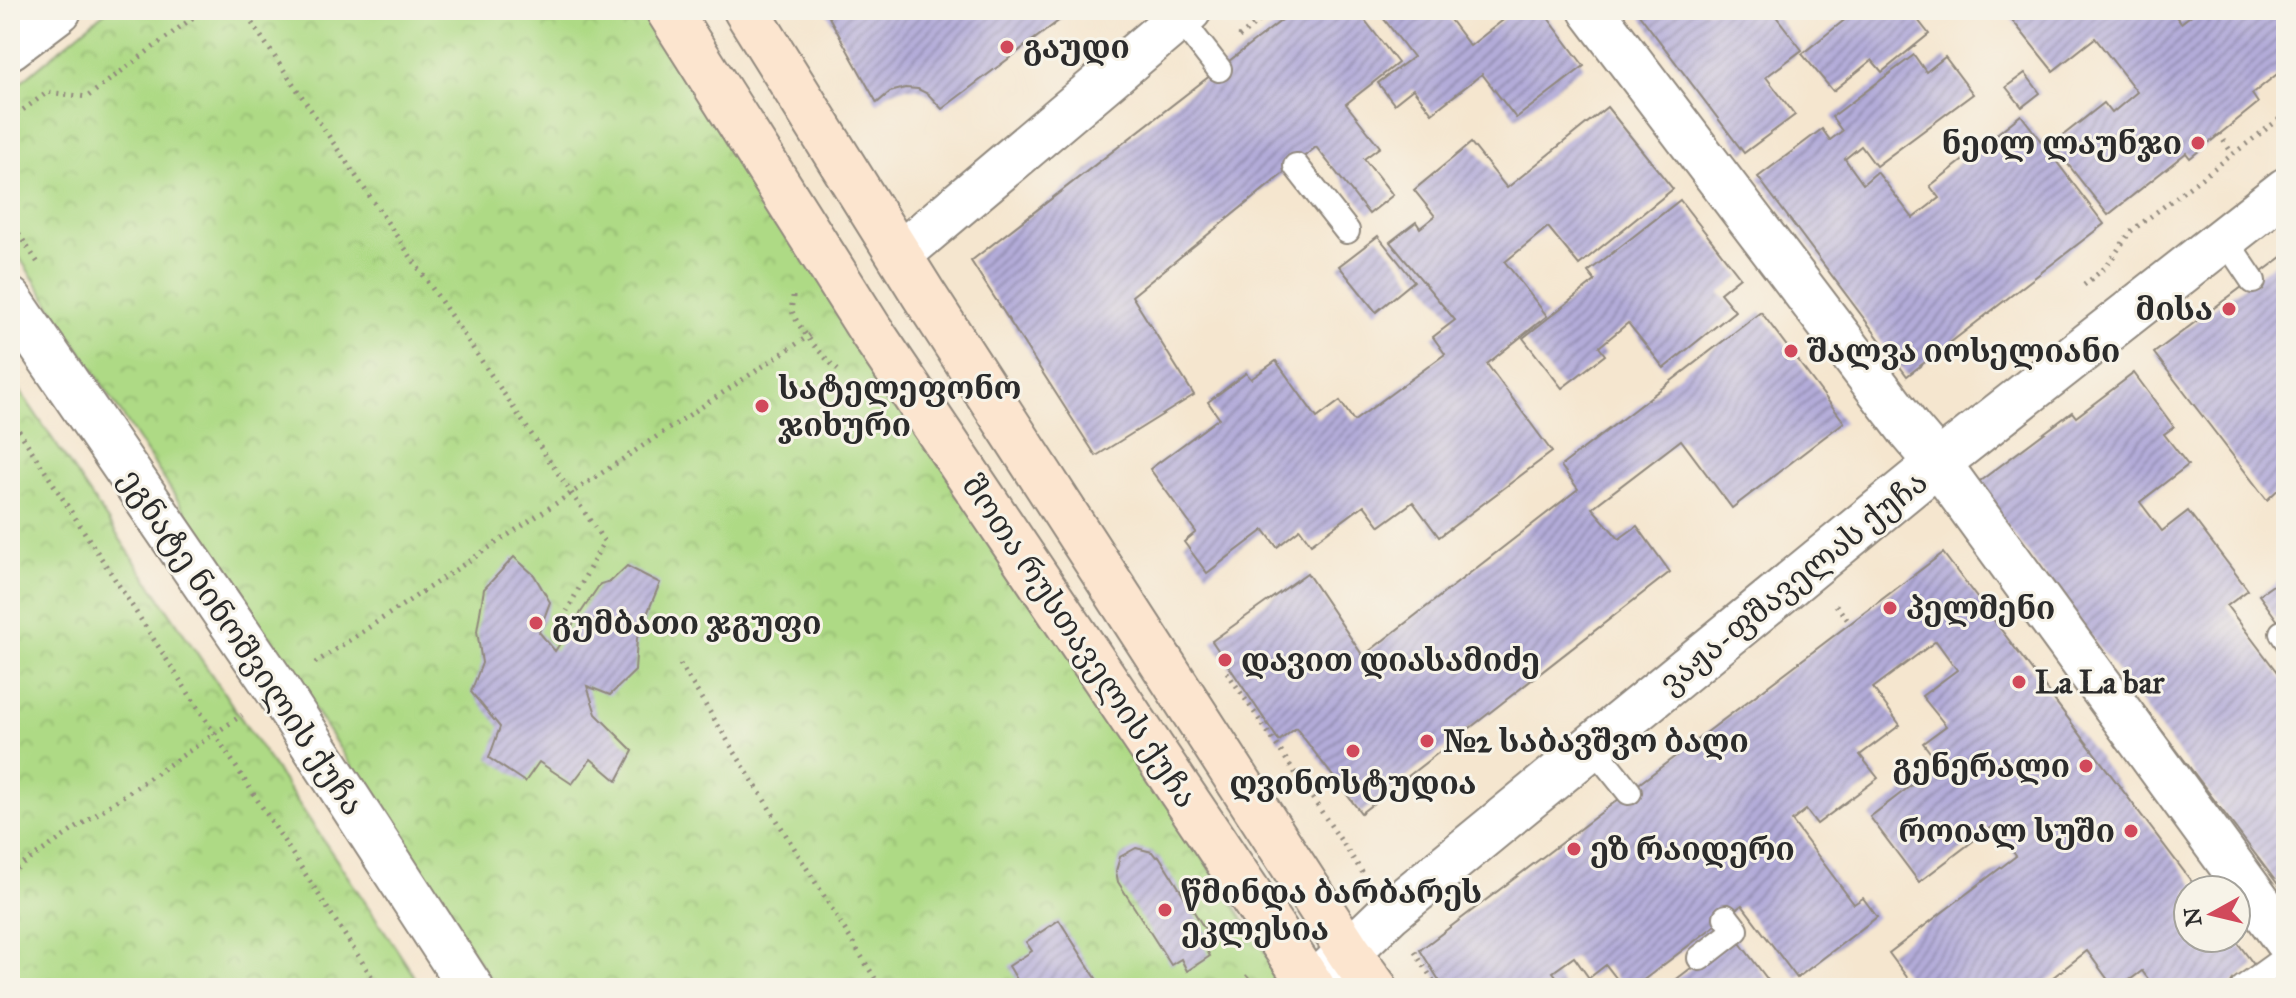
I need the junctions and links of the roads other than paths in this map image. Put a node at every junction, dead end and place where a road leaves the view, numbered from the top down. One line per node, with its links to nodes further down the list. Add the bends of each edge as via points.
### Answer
1 (59, 10): 6 (street)
2 (668, 10): 24 (main road, შოთა რუსთაველის ქუჩა, via 854,305)
3 (746, 10): 12 (main road, შოთა რუსთაველის ქუჩა)
4 (1593, 11): 15 (street)
5 (1180, 13): 7 (lane); 12 (street)
6 (10, 47)
7 (1219, 69)
8 (1296, 166): 10 (lane)
9 (2286, 190): 11 (street, ვაჟა-ფშაველას ქუჩა)
10 (1347, 231)
11 (2224, 238): 13 (lane); 15 (street, ვაჟა-ფშაველას ქუჩა)
12 (900, 254): 20 (main road, შოთა რუსთაველის ქუჩა)
13 (2253, 281)
14 (10, 300): 23 (street, ეგნატე ნინოშვილის ქუჩა, via 277,689)
15 (1938, 463): 16 (street, ვაჟა-ფშაველას ქუჩა); 19 (street)
16 (1592, 746): 17 (lane); 20 (street, ვაჟა-ფშაველას ქუჩა)
17 (1629, 792)
18 (1726, 917): 22 (lane, via 1736,930)
19 (2286, 940)
20 (1349, 952): 24 (street, ვაჟა-ფშაველას ქუჩა); 25 (main road, შოთა რუსთაველის ქუჩა)
21 (2286, 957): 26 (lane)
22 (1700, 958)
23 (471, 988)
24 (1312, 988)
25 (1375, 988)
26 (2243, 988)

